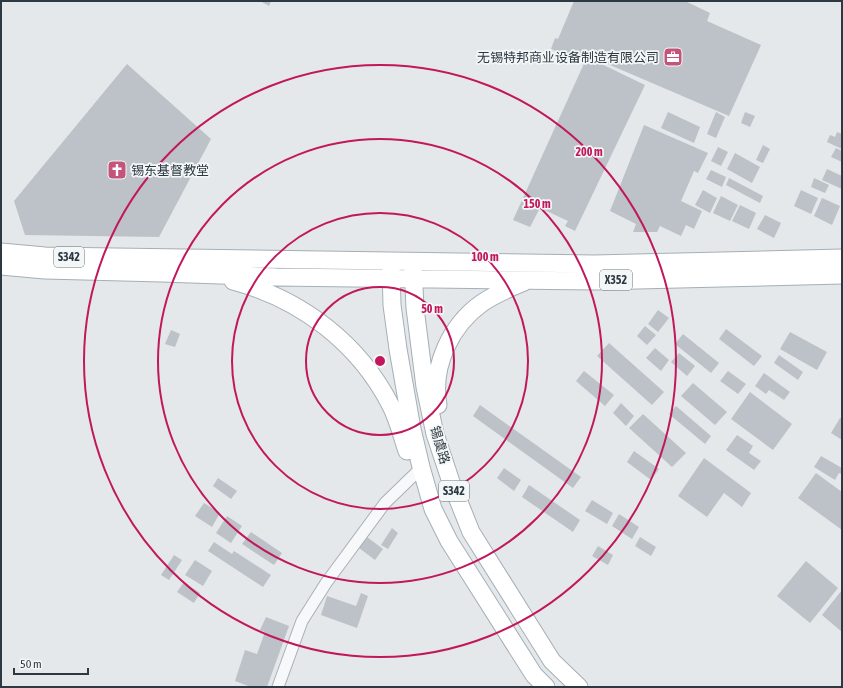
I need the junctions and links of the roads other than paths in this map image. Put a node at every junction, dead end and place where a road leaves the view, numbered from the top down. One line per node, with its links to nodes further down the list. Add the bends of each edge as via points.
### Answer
1 (1, 252): 4 (main road, S342)
2 (842, 258): 7 (main road, X352)
3 (391, 261): 5 (main road, S342); 7 (main road, S342); 10 (main road, 锡虞路)
4 (133, 264): 5 (main road, S342); 6 (main road, S342, via 45,270)
5 (165, 265): 9 (main road, S342)
6 (1, 266)
7 (412, 270): 10 (main road, X352); 11 (main road, X352); 13 (main road, 锡虞路 / S342, via 425,387 435,434)
8 (842, 274): 11 (main road, X352, via 595,281)
9 (210, 275): 10 (main road, S342); 12 (main road, via 277,296 305,311 346,344 367,368 391,406)
10 (390, 278): 14 (main road, 锡虞路 / S342, via 398,349 412,429)
11 (530, 280): 13 (main road, via 495,295 470,313 452,336 442,356 438,373 437,400 449,457)
12 (416, 474): 14 (main road); 15 (street, via 385,503 322,589 302,621)
13 (451, 482): 17 (main road, 锡虞路 / S342, via 471,532 552,660)
14 (433, 509): 16 (main road, 锡虞路 / S342, via 449,540 534,675)
15 (278, 687)
16 (546, 687)
17 (579, 687)

